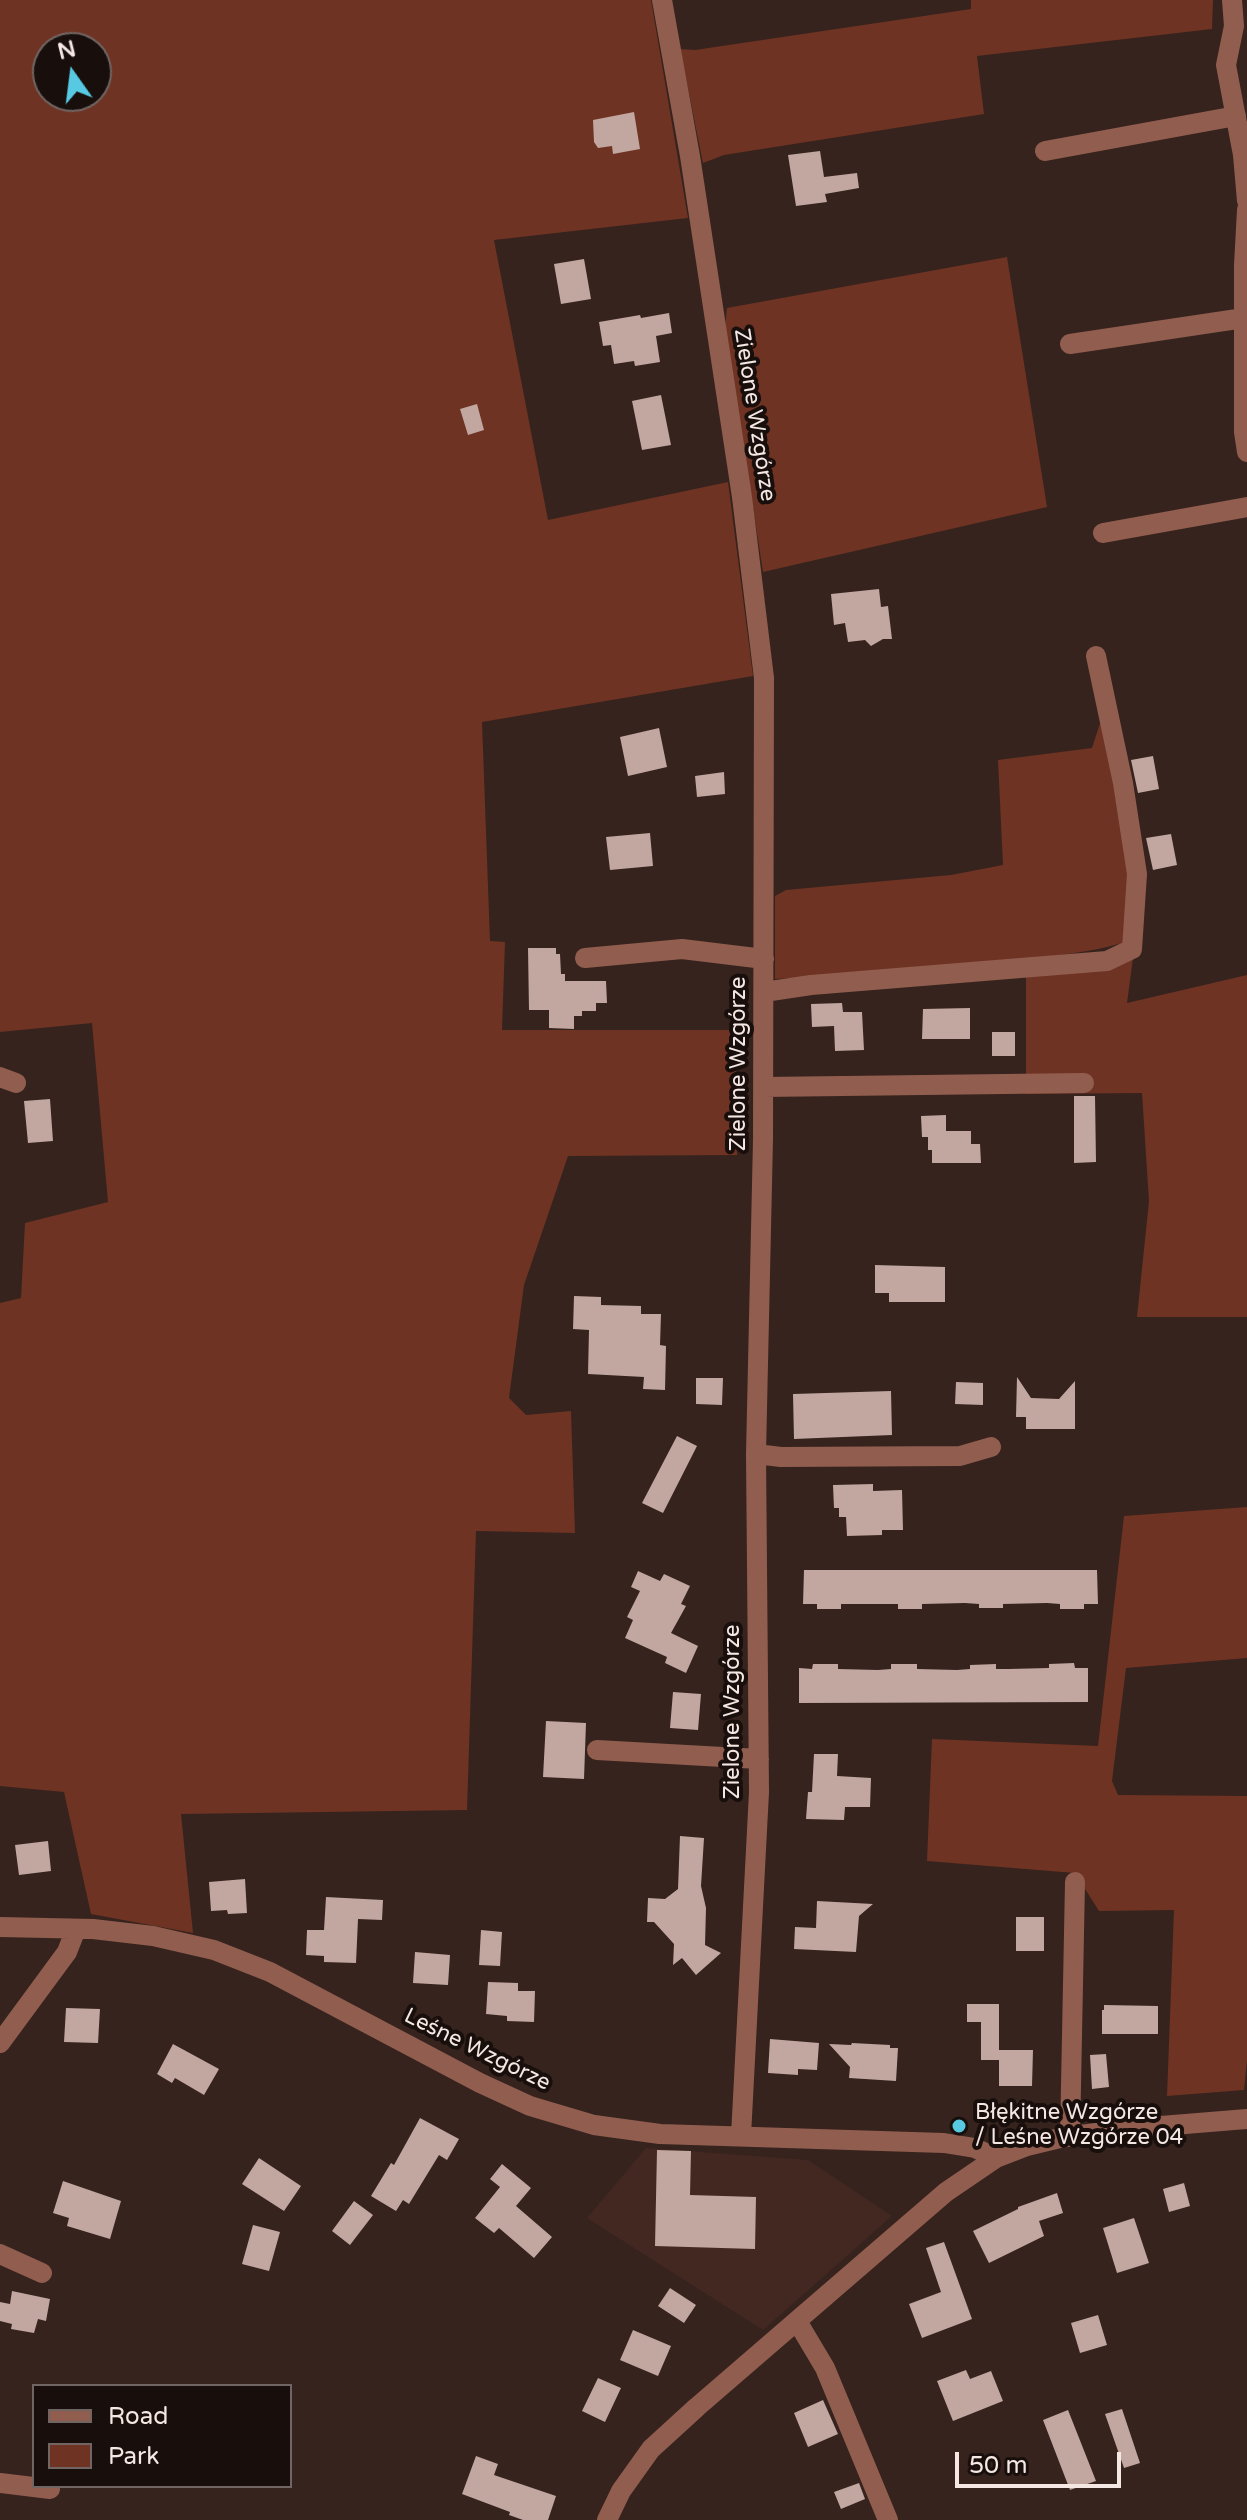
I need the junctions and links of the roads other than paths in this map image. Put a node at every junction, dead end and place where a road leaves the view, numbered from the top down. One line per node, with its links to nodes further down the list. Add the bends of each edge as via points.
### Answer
1 (662, 0): 14 (street, Zielone Wzgórze, via 742,497 763,664)
2 (1232, 0): 3 (street, via 1234,26 1226,65)
3 (1236, 116): 4 (street); 5 (street)
4 (1045, 151)
5 (1247, 201)
6 (1247, 210): 7 (street)
7 (1244, 318): 8 (street); 9 (street)
8 (1070, 344)
9 (1247, 452)
10 (1247, 507): 11 (street)
11 (1103, 533)
12 (1096, 656): 15 (street, via 1137,874 1132,949 1107,961)
13 (585, 958): 14 (street, via 682,949)
14 (764, 959): 15 (street, Zielone Wzgórze)
15 (764, 992): 17 (street, Zielone Wzgórze)
16 (1084, 1083): 17 (street)
17 (763, 1087): 19 (street, Zielone Wzgórze)
18 (991, 1447): 19 (street, via 960,1456)
19 (756, 1454): 21 (street, Zielone Wzgórze)
20 (597, 1750): 21 (street)
21 (759, 1759): 27 (street, Zielone Wzgórze)
22 (1075, 1882): 28 (street)
23 (0, 1927): 24 (street, Leśne Wzgórze)
24 (76, 1929): 25 (street, via 67,1952); 27 (street, Leśne Wzgórze, via 153,1936 214,1950 270,1972 480,2083 543,2110 594,2125 647,2132)
25 (0, 2043)
26 (1247, 2119): 28 (street)
27 (741, 2136): 29 (street, Leśne Wzgórze, via 944,2143)
28 (1070, 2137): 29 (street)
29 (996, 2158): 32 (street, via 946,2192)
30 (0, 2254): 31 (street)
31 (42, 2273)
32 (797, 2321): 37 (street, via 651,2449); 38 (street, via 825,2368)
33 (0, 2483): 34 (street)
34 (32, 2487)
35 (42, 2488): 36 (street)
36 (50, 2489)
37 (607, 2520)
38 (888, 2520)

